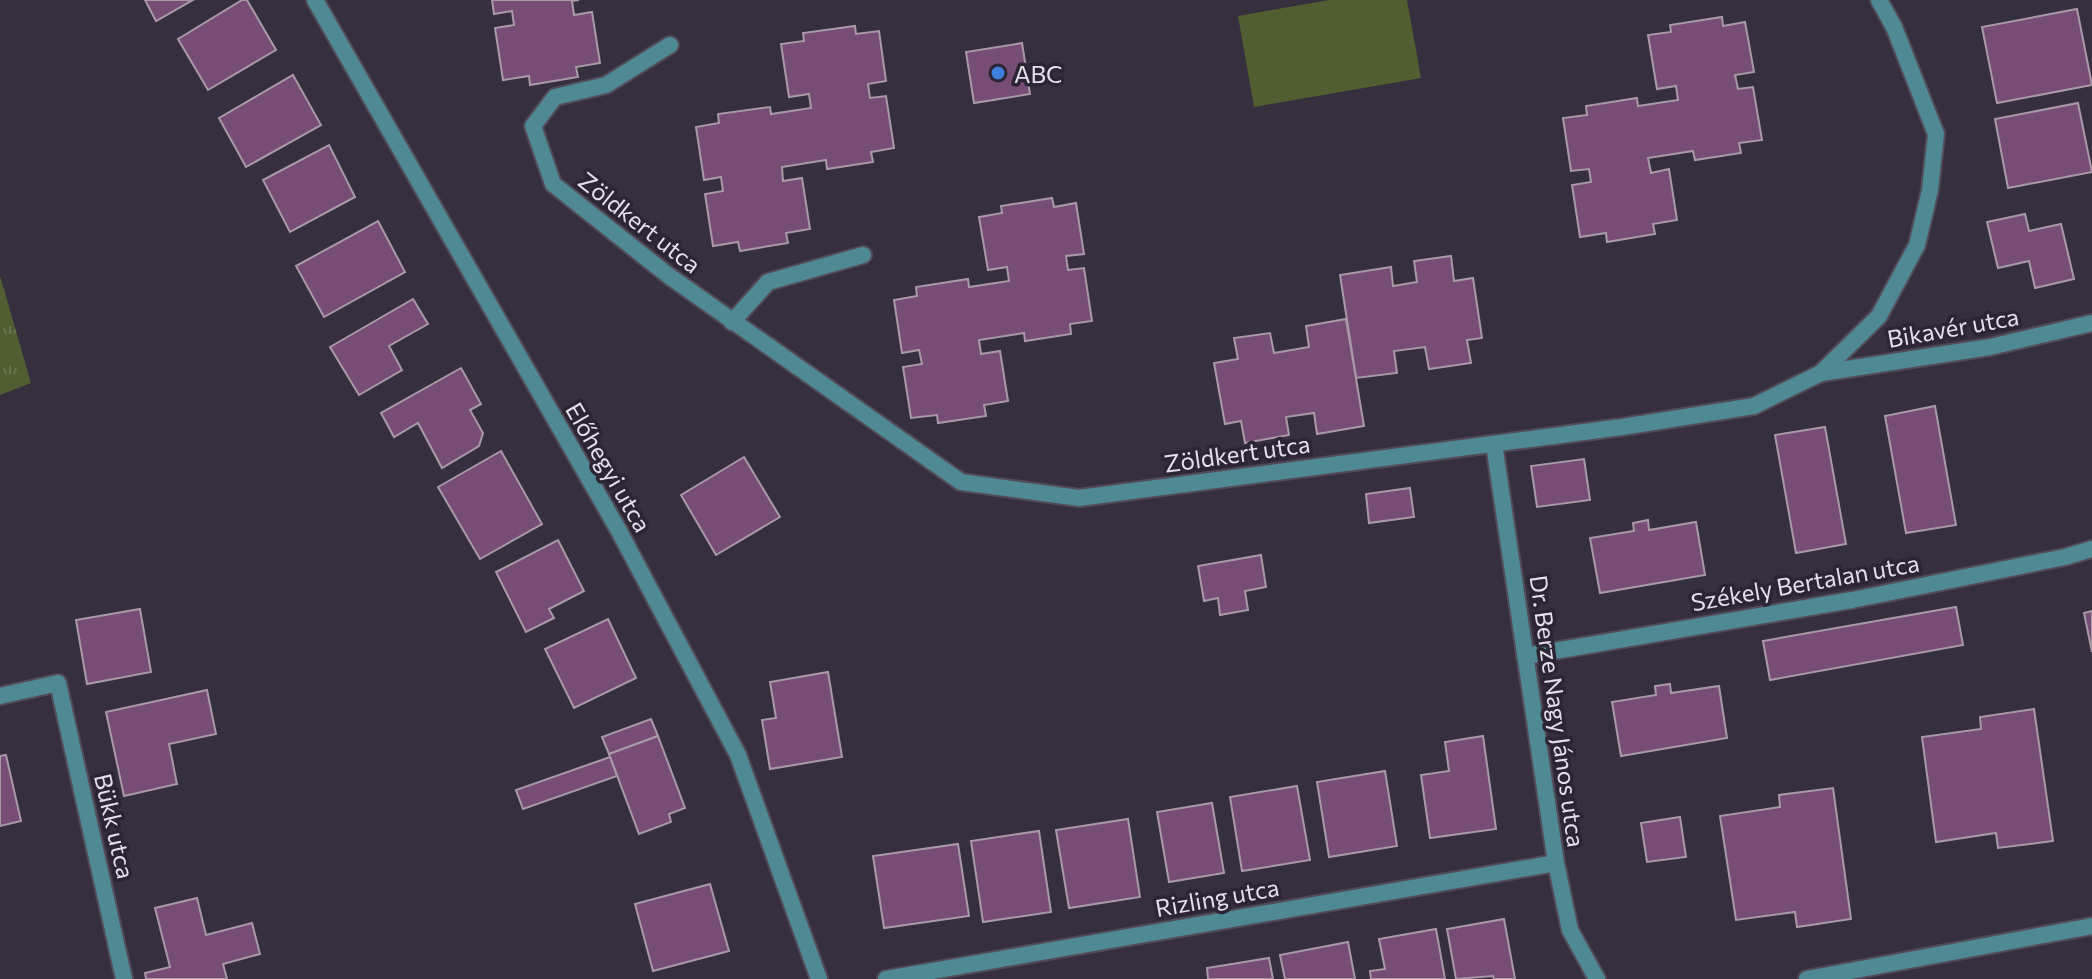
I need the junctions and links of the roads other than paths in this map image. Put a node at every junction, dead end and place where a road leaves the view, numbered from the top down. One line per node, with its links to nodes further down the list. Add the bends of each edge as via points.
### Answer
1 (315, 0): 15 (street, Előhegyi utca, via 619,531 738,755)
2 (1879, 0): 7 (street, Zöldkert utca, via 1936,134 1930,190 1917,245 1879,316)
3 (670, 45): 5 (street, Zöldkert utca, via 606,85 555,97 533,126 553,184)
4 (863, 255): 5 (street, via 768,282)
5 (732, 322): 8 (street, Zöldkert utca, via 961,482 1079,498)
6 (2092, 323): 7 (street, Bikavér utca, via 1990,347)
7 (1821, 373): 8 (street, Zöldkert utca, via 1754,406)
8 (1494, 444): 10 (street, Dr. Berze Nagy János utca)
9 (2092, 549): 10 (street, Székely Bertalan utca, via 1852,600)
10 (1525, 656): 12 (street, Dr. Berze Nagy János utca)
11 (0, 696): 14 (street, Bükk utca, via 58,683)
12 (1556, 863): 16 (street, Rizling utca); 17 (street, Dr. Berze Nagy János utca, via 1570,930)
13 (2092, 926): 18 (street)
14 (124, 979)
15 (819, 979)
16 (886, 979)
17 (1597, 979)
18 (1807, 979)

